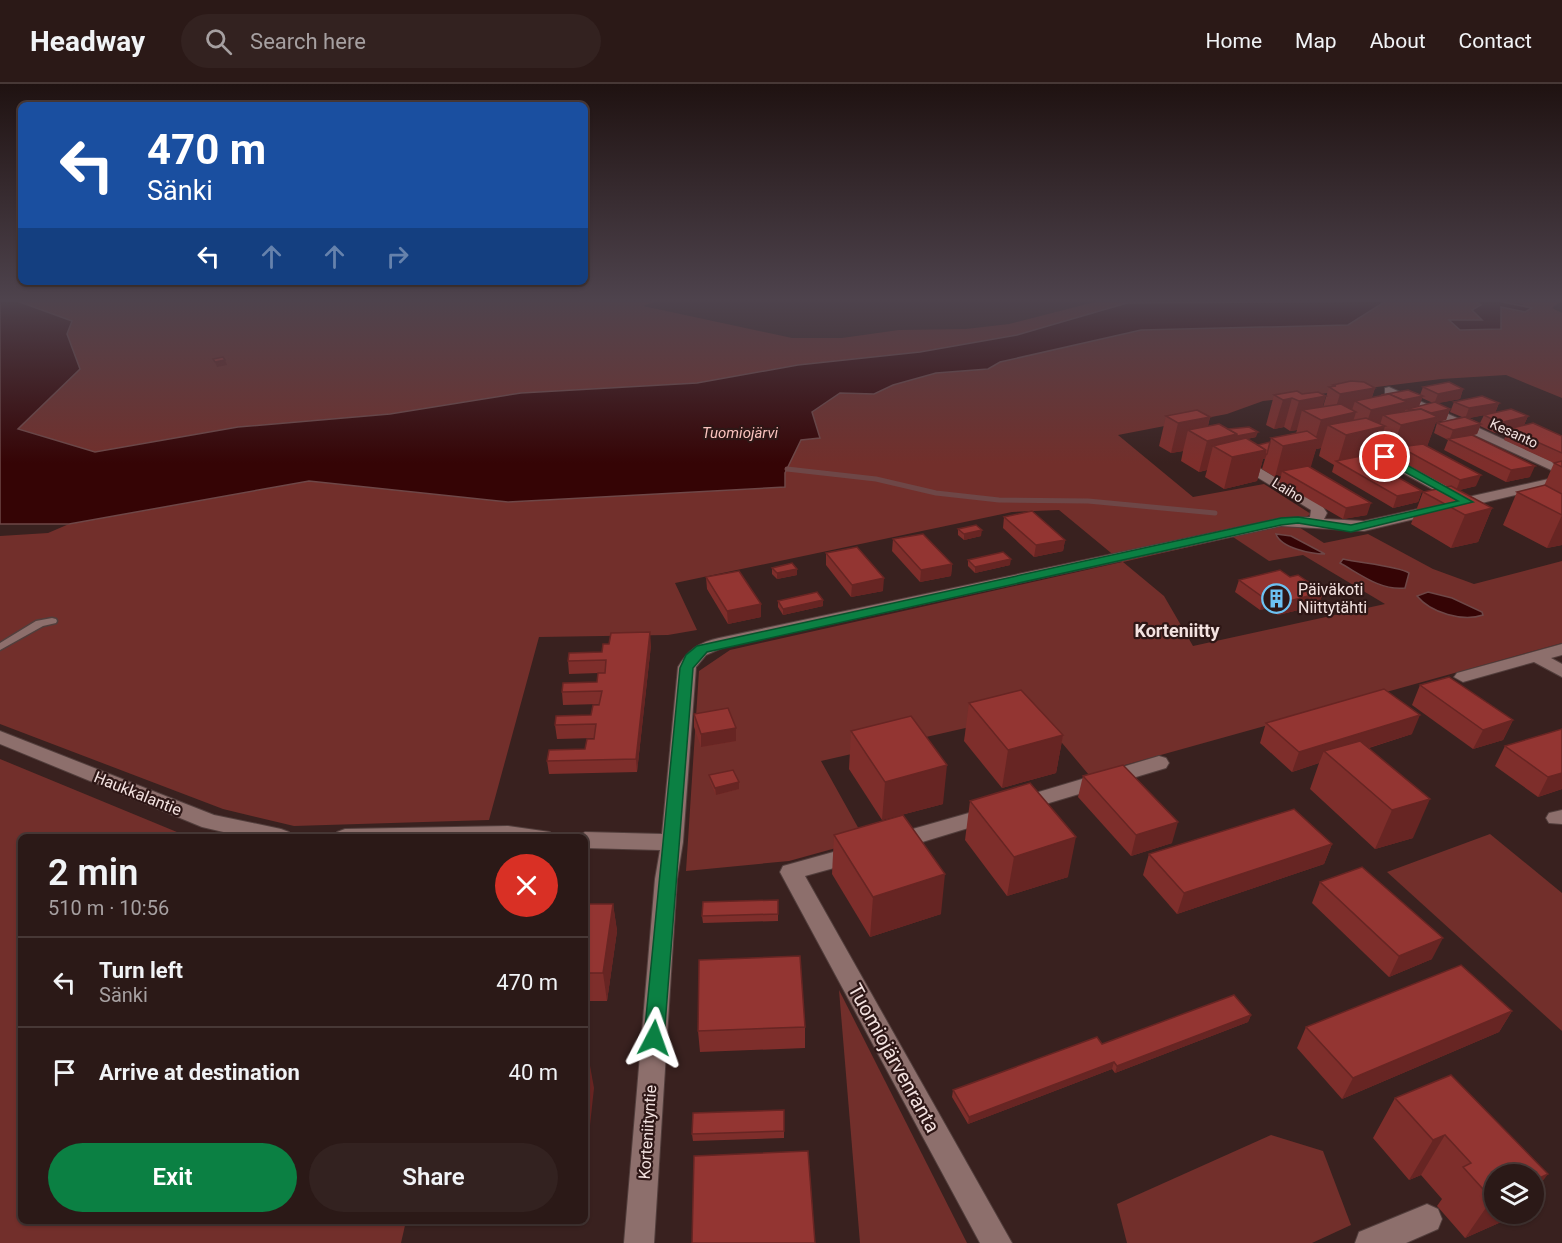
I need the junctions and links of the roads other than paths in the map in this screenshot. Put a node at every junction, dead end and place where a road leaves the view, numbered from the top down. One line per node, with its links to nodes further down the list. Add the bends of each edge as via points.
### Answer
1 (1389, 391): 4 (street, Kesanto)
2 (1344, 435): 6 (street)
3 (1224, 451): 7 (street, Laiho, via 1316,507 1320,513)
4 (1562, 471)
5 (1562, 480): 6 (street, Korteniityntie)
6 (1468, 502): 7 (street, Korteniityntie, via 1358,527 1336,528)
7 (1315, 523): 18 (street, Korteniityntie, via 1281,522 702,649 691,658 687,668)
8 (52, 621): 9 (lane, via 40,623)
9 (0, 647)
10 (1562, 649): 11 (street)
11 (1538, 657): 12 (street); 13 (street)
12 (1562, 672)
13 (1463, 677)
14 (0, 736): 16 (street, Haukkalantie, via 210,822)
15 (1159, 763): 21 (street, Tuomiojärvenranta, via 791,872)
16 (266, 834)
17 (588, 840): 18 (street)
18 (672, 842): 20 (street, Korteniityntie)
19 (1427, 1219): 22 (street)
20 (639, 1243)
21 (997, 1243)
22 (1370, 1243)

